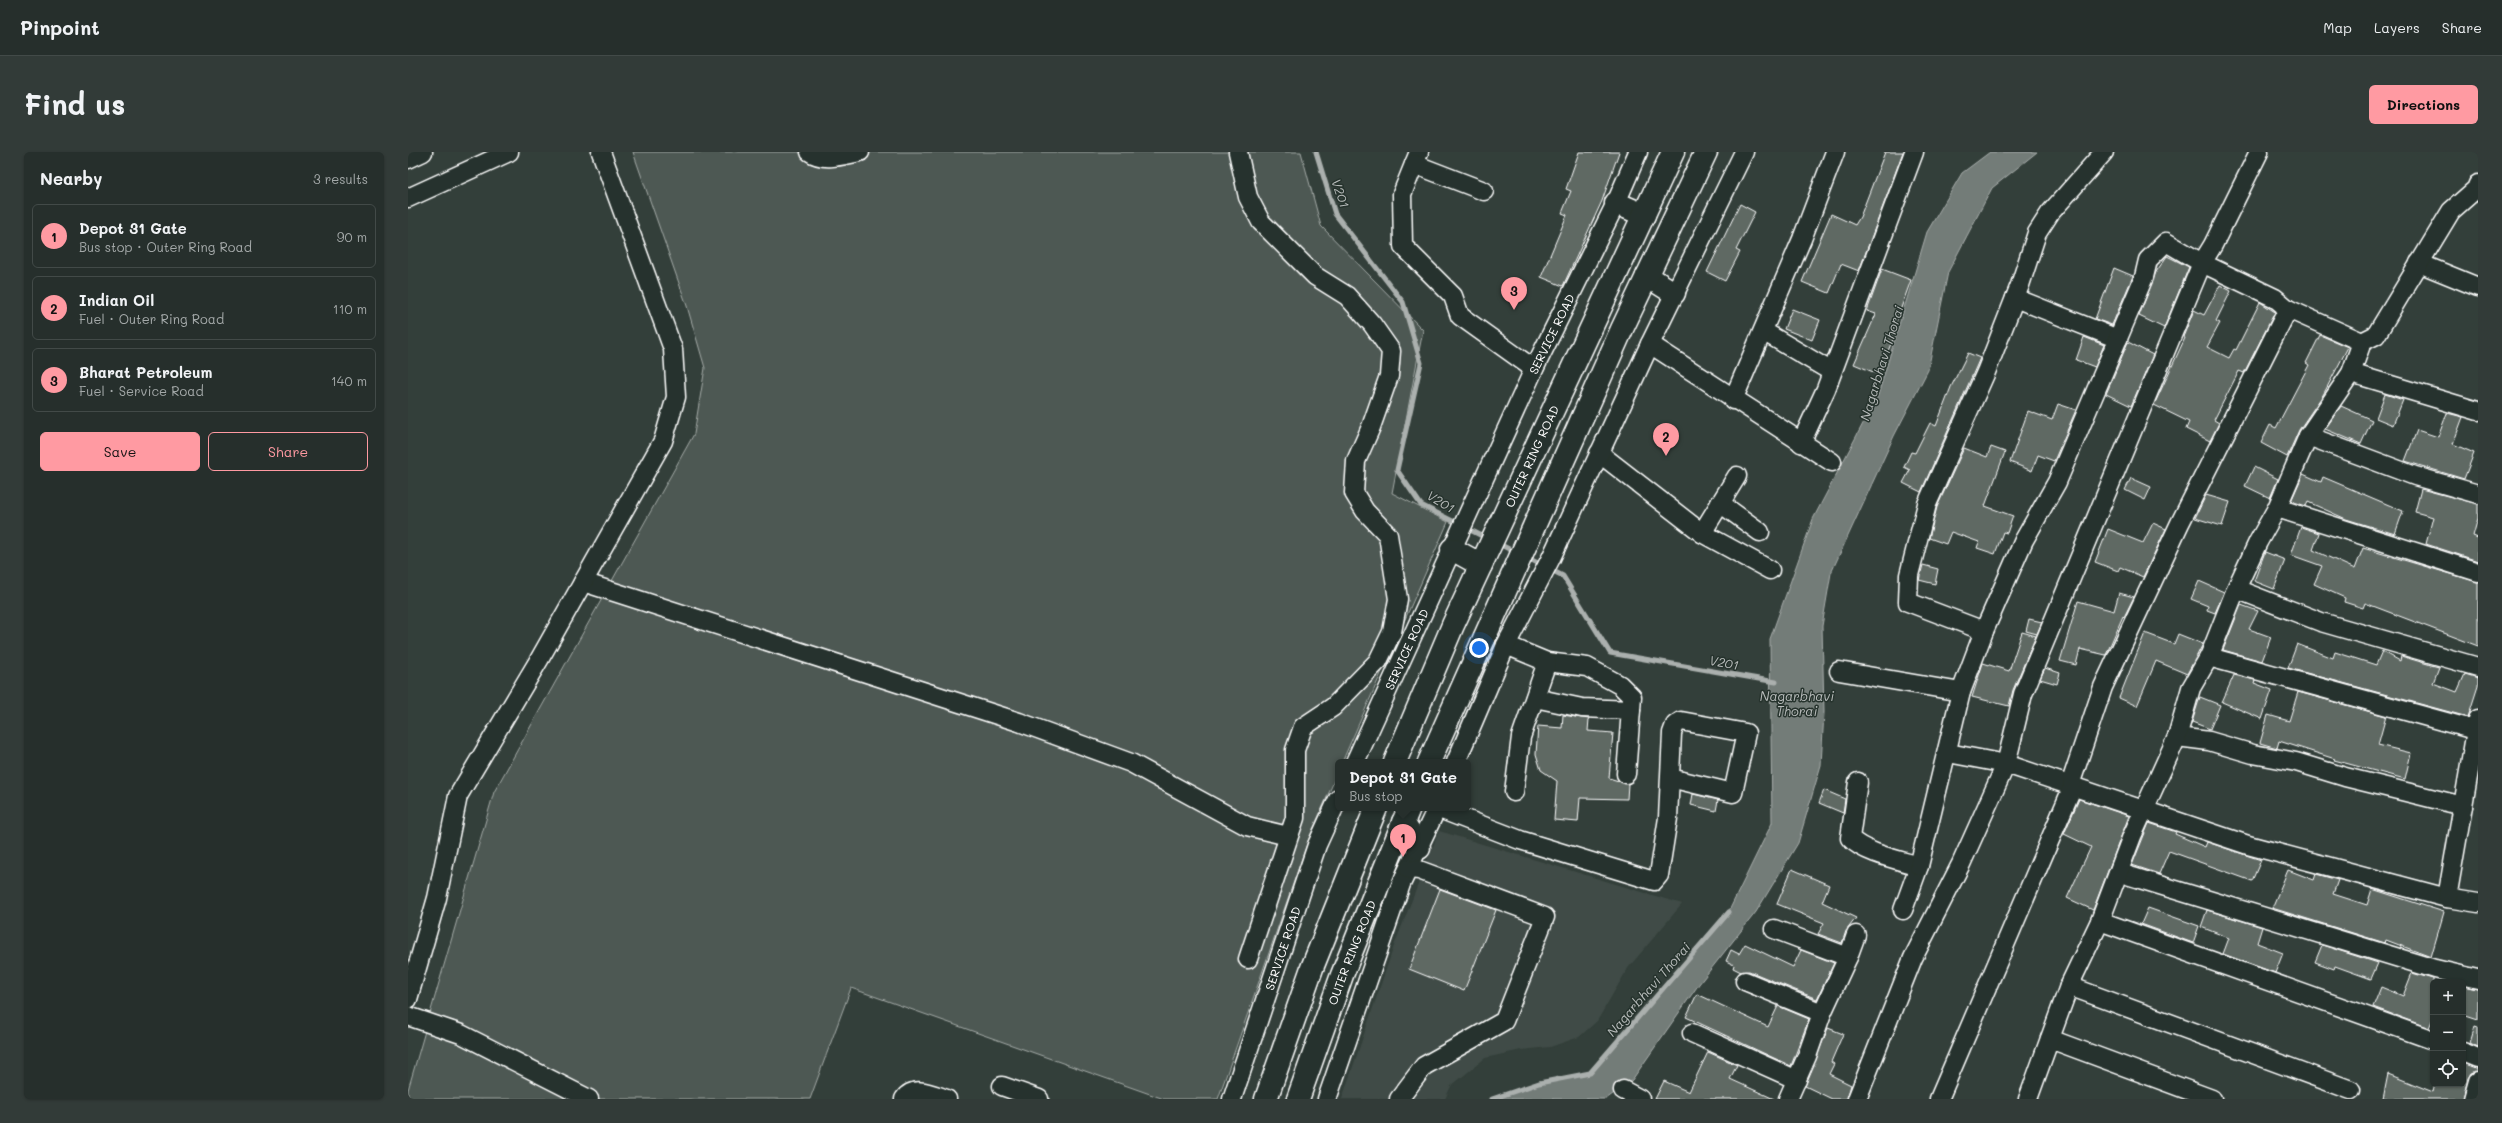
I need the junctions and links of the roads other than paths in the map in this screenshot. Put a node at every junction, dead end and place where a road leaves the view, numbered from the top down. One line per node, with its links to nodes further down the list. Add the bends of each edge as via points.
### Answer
1 (423, 152): 16 (street)
2 (509, 152): 19 (street)
3 (601, 152): 52 (street, via 673,349 676,397 663,441)
4 (810, 152): 5 (street, via 831,157)
5 (860, 152)
6 (1238, 152): 83 (street, via 1248,197 1260,222 1316,276 1347,296 1372,324 1391,351 1389,376 1356,461 1354,493 1365,511 1388,535 1398,599 1392,632 1378,661 1333,707 1303,727 1295,750 1295,818)
7 (1638, 152): 20 (street, SERVICE ROAD)
8 (1673, 152): 21 (highway, OUTER RING ROAD)
9 (1706, 152): 24 (highway)
10 (1744, 152): 26 (street)
11 (1835, 152): 29 (street, via 1802,239)
12 (1914, 152): 34 (street)
13 (2104, 152): 27 (street, via 2050,213 2037,233)
14 (2259, 152): 22 (street)
15 (1416, 158): 18 (street); 33 (street, via 1402,194 1403,246 1453,296 1460,316)
16 (408, 159)
17 (2477, 188): 23 (street, via 2451,212)
18 (1484, 191)
19 (408, 198)
20 (1616, 202): 21 (highway); 33 (street, SERVICE ROAD)
21 (1644, 215): 49 (highway, OUTER RING ROAD)
22 (2202, 263): 28 (street, via 2275,298); 30 (street, via 2166,242 2148,260 2144,277); 70 (street, via 2026,686)
23 (2419, 263): 25 (street); 31 (street, via 2376,335)
24 (1647, 276): 26 (highway); 68 (highway)
25 (2478, 287)
26 (1674, 293): 32 (street)
27 (2015, 298): 30 (street); 54 (street, via 1986,372 1927,504 1908,575 1908,602)
28 (2288, 309): 31 (street); 74 (street, via 2180,523 2103,687 2072,779)
29 (1762, 331): 34 (street); 36 (street)
30 (2118, 339): 54 (street, via 2057,482 2024,540)
31 (2362, 342): 35 (street)
32 (1650, 344): 36 (street); 40 (street)
33 (1534, 369): 48 (street, SERVICE ROAD)
34 (1832, 372): 39 (street)
35 (2351, 373): 37 (street); 38 (street)
36 (1733, 400): 39 (street)
37 (2478, 411)
38 (2308, 436): 43 (street, via 2415,476); 45 (street)
39 (1801, 443): 41 (street)
40 (1599, 454): 47 (street); 55 (street, via 1551,558)
41 (1832, 462)
42 (1737, 476): 44 (street)
43 (2478, 494)
44 (1720, 503): 46 (street); 47 (street)
45 (2277, 508): 51 (street); 53 (street)
46 (1760, 532)
47 (1702, 533): 50 (street)
48 (1455, 542): 49 (highway); 66 (street, SERVICE ROAD)
49 (1488, 549): 67 (highway, OUTER RING ROAD)
50 (1770, 570)
51 (2478, 572)
52 (583, 582): 83 (street, via 1034,727 1131,763 1247,826); 96 (street, via 458,796 437,898)
53 (2236, 589): 56 (street); 58 (street, via 2321,622)
54 (1984, 630): 60 (street)
55 (1506, 645): 57 (street); 69 (street)
56 (2208, 657): 63 (street); 64 (street, via 2191,688)
57 (1547, 662): 61 (street); 62 (street, via 1587,667 1620,685 1632,697)
58 (2478, 667)
59 (1839, 671): 60 (street)
60 (1961, 692): 65 (street)
61 (1535, 698): 62 (street, via 1582,708); 75 (street, via 1521,736)
62 (1631, 710): 71 (street)
63 (2476, 724): 77 (street)
64 (2176, 737): 77 (street, via 2209,741); 81 (street)
65 (1948, 753): 70 (street); 85 (street)
66 (1356, 759)
67 (1396, 759)
68 (1430, 759)
69 (1457, 759)
70 (2006, 764): 74 (street); 125 (street, via 1961,864 1913,958)
71 (1626, 774)
72 (1670, 778): 72 (street, via 1672,733 1681,721 1746,733 1733,793); 80 (street, via 1668,818 1659,875 1654,881 1520,840)
73 (1858, 782): 85 (street, via 1850,838 1885,856)
74 (2073, 786): 81 (street); 126 (street)
75 (1514, 792)
76 (1335, 806): 118 (street, SERVICE ROAD, via 1317,845)
77 (2463, 806): 88 (street)
78 (1375, 811): 119 (highway, via 1312,968)
79 (1436, 811): 84 (street)
80 (1445, 811)
81 (2143, 812): 87 (street); 88 (street, via 2248,845)
82 (1406, 815): 84 (highway); 120 (highway, OUTER RING ROAD, via 1342,975)
83 (1288, 836): 95 (street)
84 (1419, 848): 86 (street)
85 (1919, 866): 90 (street)
86 (1409, 869): 121 (street, via 1354,1016); 122 (street, via 1419,870 1545,917 1504,1021 1424,1066)
87 (2120, 873): 91 (street); 97 (street, via 2435,969)
88 (2447, 898): 89 (street)
89 (2478, 903)
90 (1903, 910)
91 (2100, 921): 99 (street); 105 (street)
92 (1774, 929): 94 (street)
93 (1856, 935): 94 (street)
94 (1848, 957): 101 (street)
95 (1248, 959)
96 (411, 974): 100 (street)
97 (2478, 979)
98 (1746, 981): 101 (street)
99 (2069, 986): 104 (street); 112 (street)
100 (408, 1000)
101 (1822, 1013): 108 (street)
102 (408, 1016): 114 (street, via 461,1034)
103 (1692, 1033): 108 (street)
104 (2050, 1039): 113 (street); 127 (street)
105 (2430, 1039)
106 (2466, 1053): 107 (street)
107 (2478, 1058)
108 (1797, 1080): 124 (street)
109 (2478, 1081): 128 (street)
110 (1002, 1086): 117 (street)
111 (1623, 1090): 123 (street)
112 (2351, 1090)
113 (2034, 1097)
114 (589, 1099)
115 (904, 1099): 116 (street, via 916,1091)
116 (947, 1099)
117 (1039, 1099)
118 (1232, 1099)
119 (1266, 1099)
120 (1298, 1099)
121 (1327, 1099)
122 (1399, 1099)
123 (1640, 1099)
124 (1788, 1099)
125 (1857, 1099)
126 (1939, 1099)
127 (2212, 1099)
128 (2473, 1099)

